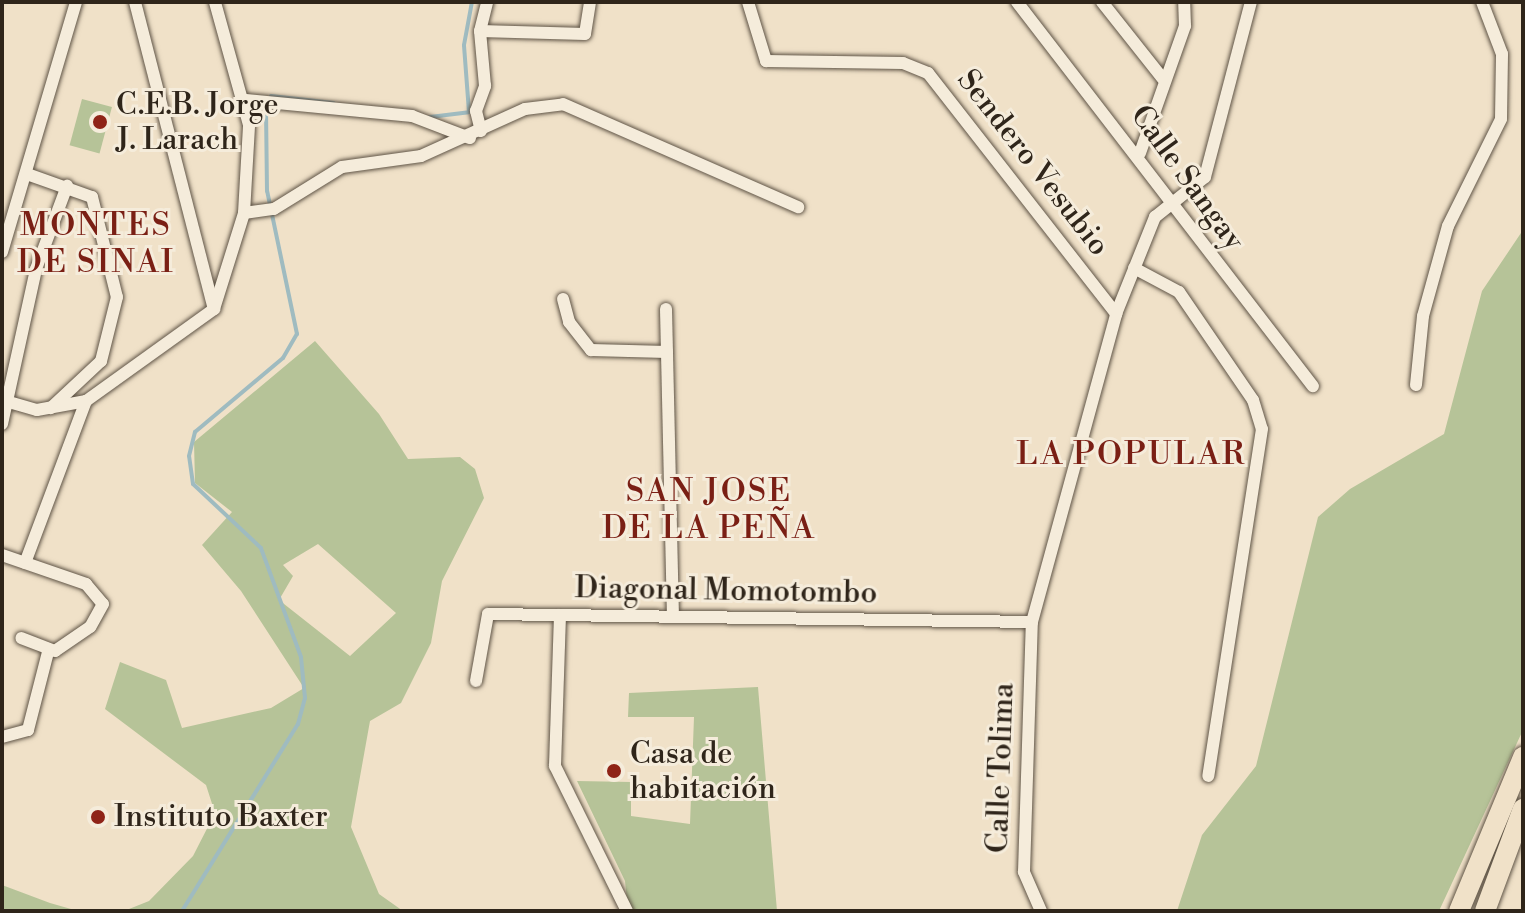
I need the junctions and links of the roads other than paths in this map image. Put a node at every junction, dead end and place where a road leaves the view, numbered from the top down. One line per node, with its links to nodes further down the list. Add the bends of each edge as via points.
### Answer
1 (76, 2): 17 (street)
2 (135, 2): 25 (street)
3 (215, 2): 14 (street)
4 (487, 2): 12 (street)
5 (590, 2): 12 (street, via 585,34)
6 (748, 2): 27 (street, Sendero Vesubio, via 766,61 903,63 928,73)
7 (1102, 2): 13 (street)
8 (1184, 2): 13 (street, via 1185,26)
9 (1251, 2): 19 (street, Calle Tolima, via 1205,177)
10 (1482, 2): 29 (street, via 1502,54 1501,119 1448,226 1423,316)
11 (1021, 3): 16 (street, Calle Sangay)
12 (480, 31): 15 (street)
13 (1163, 79): 16 (street)
14 (246, 100): 15 (street, via 412,116); 21 (street)
15 (475, 135): 20 (street, via 525,109 563,104); 21 (street, via 421,156 342,167 274,209)
16 (1140, 153): 19 (street, Calle Sangay)
17 (27, 174): 18 (street); 22 (street)
18 (67, 186): 31 (street, via 24,313); 33 (street, via 98,206 117,308 101,361)
19 (1173, 198): 23 (street, Calle Tolima, via 1155,217); 30 (street, Calle Sangay)
20 (798, 207)
21 (246, 213): 25 (street)
22 (2, 252)
23 (1134, 268): 27 (street, Calle Tolima); 45 (street, via 1179,292 1253,400 1262,429)
24 (563, 299): 28 (street, via 574,331 591,350)
25 (214, 309): 32 (street)
26 (666, 309): 28 (street)
27 (1116, 314): 39 (street, Calle Tolima)
28 (667, 352): 38 (street)
29 (1416, 385)
30 (1313, 386)
31 (6, 401): 33 (street); 34 (street)
32 (86, 401): 33 (street); 36 (street)
33 (51, 408)
34 (2, 424)
35 (2, 555): 36 (street)
36 (25, 563): 41 (street, via 86,584 103,604 75,640)
37 (560, 615): 38 (street, Diagonal Momotombo); 42 (street, Diagonal Momotombo, via 487,615); 47 (street, via 555,766)
38 (673, 615): 39 (street, Diagonal Momotombo)
39 (1032, 622): 48 (street, Calle Tolima, via 1024,872)
40 (21, 638): 41 (street)
41 (48, 652): 43 (street, via 28,730)
42 (476, 681)
43 (2, 737)
44 (1523, 757): 49 (main road)
45 (1208, 776)
46 (1523, 809): 50 (main road)
47 (627, 911)
48 (1041, 911)
49 (1459, 911)
50 (1485, 911)

